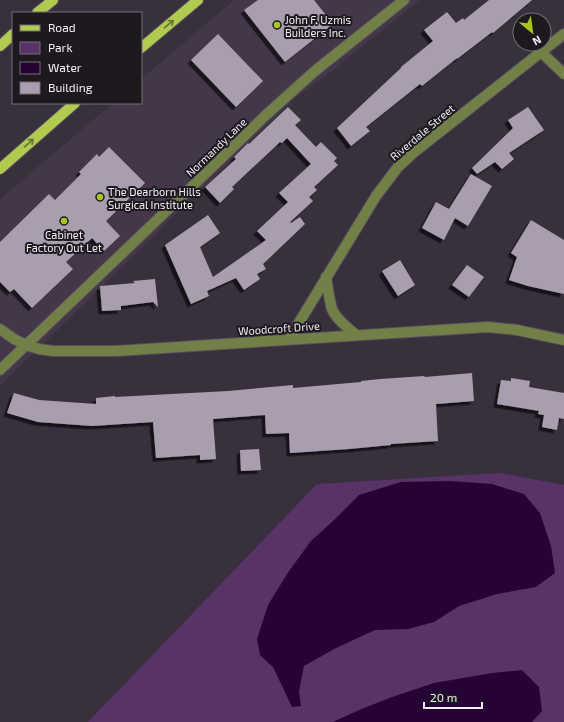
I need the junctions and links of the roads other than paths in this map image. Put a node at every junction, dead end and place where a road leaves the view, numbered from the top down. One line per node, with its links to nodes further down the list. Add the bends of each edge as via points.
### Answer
1 (53, 0): 4 (main road)
2 (198, 0): 9 (main road, one-way to 2)
3 (404, 0): 19 (street, Normandy Lane, via 316,70 266,115)
4 (38, 12)
5 (564, 34): 7 (street, Riverdale Street)
6 (12, 35): 8 (main road)
7 (552, 43)
8 (0, 46)
9 (142, 47)
10 (541, 52): 11 (street); 14 (street, Riverdale Street, via 412,153 398,167 376,196)
11 (564, 74)
12 (74, 104): 13 (main road, one-way to 12)
13 (0, 169)
14 (326, 277): 16 (street, via 333,310 344,325); 17 (street, Riverdale Street)
15 (0, 330): 19 (street, Woodcroft Drive)
16 (356, 335): 17 (street, Woodcroft Drive); 18 (street, Woodcroft Drive, via 488,327)
17 (289, 339): 19 (street, Woodcroft Drive, via 116,351 53,351)
18 (564, 340)
19 (26, 345): 20 (street, Normandy Lane)
20 (0, 370)

